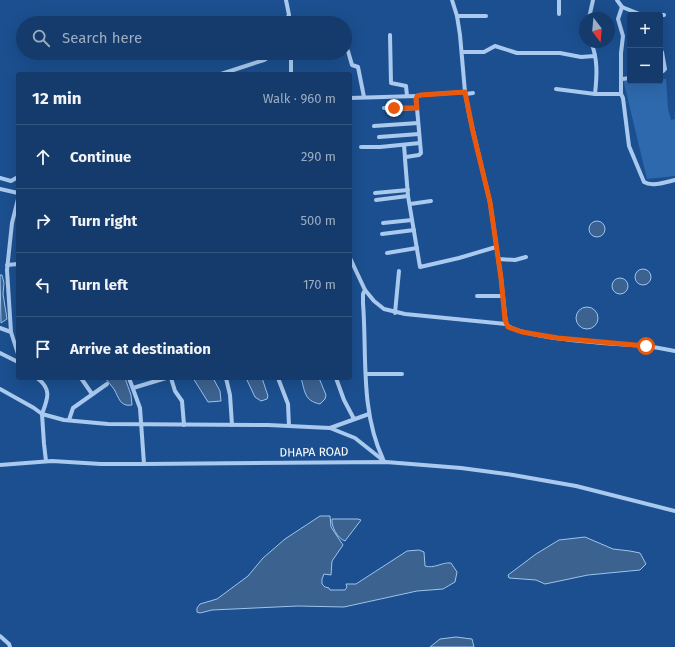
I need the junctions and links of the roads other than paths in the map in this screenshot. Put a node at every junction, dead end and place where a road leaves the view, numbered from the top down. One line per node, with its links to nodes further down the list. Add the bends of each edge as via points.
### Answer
1 (452, 0): 11 (street)
2 (559, 0): 9 (street)
3 (594, 0): 7 (street)
4 (617, 0): 6 (street)
5 (286, 1): 10 (street)
6 (622, 7): 8 (street); 25 (street, via 618,19 623,36 620,53)
7 (591, 12)
8 (634, 12)
9 (558, 14)
10 (289, 16)
11 (457, 16): 12 (street); 15 (street)
12 (486, 16)
13 (390, 35): 31 (street, via 391,83 405,85)
14 (593, 48): 16 (street)
15 (462, 52): 16 (street, via 484,52 495,46 517,53 560,53 582,58); 27 (street)
16 (595, 56): 29 (street, via 598,74)
17 (663, 58): 21 (street, via 665,69)
18 (264, 60): 22 (street)
19 (290, 60): 23 (street)
20 (351, 60): 33 (street, via 352,65 358,67)
21 (663, 71)
22 (227, 72)
23 (291, 72)
24 (627, 78): 25 (street)
25 (622, 79): 30 (street)
26 (556, 89): 29 (street)
27 (466, 93): 28 (street); 32 (street); 63 (street, via 490,202)
28 (473, 93)
29 (595, 94): 30 (street)
30 (621, 94): 47 (street, via 629,146 644,182 654,184)
31 (407, 96): 32 (street); 33 (street)
32 (417, 96): 36 (street)
33 (364, 97): 34 (street)
34 (352, 98)
35 (384, 108): 36 (street)
36 (417, 108): 37 (street)
37 (418, 123): 38 (street); 39 (street)
38 (374, 126)
39 (419, 134): 40 (street); 41 (street)
40 (379, 137)
41 (420, 144): 42 (street); 44 (street, via 420,155)
42 (404, 145): 43 (street); 44 (street)
43 (361, 147)
44 (405, 158): 51 (street)
45 (0, 178): 48 (street)
46 (16, 179): 48 (street)
47 (675, 180)
48 (10, 181): 50 (street)
49 (0, 189): 50 (street)
50 (7, 190): 52 (street)
51 (408, 190): 53 (street); 54 (street)
52 (16, 192)
53 (375, 193)
54 (408, 196): 55 (street); 57 (street)
55 (376, 200)
56 (431, 202): 57 (street)
57 (410, 204): 59 (street)
58 (16, 207): 69 (street)
59 (412, 220): 60 (street); 61 (street)
60 (383, 222)
61 (414, 230): 62 (street); 64 (street)
62 (382, 234)
63 (496, 247): 64 (street, via 420,267); 67 (street)
64 (417, 248): 65 (street)
65 (387, 253)
66 (526, 257): 67 (street, via 516,260)
67 (498, 259): 76 (street)
68 (352, 262): 74 (street)
69 (7, 264): 70 (street); 72 (street)
70 (16, 264)
71 (0, 270): 72 (street)
72 (7, 270): 80 (street)
73 (399, 271): 77 (street)
74 (366, 290): 77 (street, via 384,310); 86 (street, via 363,294 363,303)
75 (478, 296): 76 (street)
76 (503, 296): 78 (street)
77 (395, 313): 78 (street)
78 (506, 324): 83 (street, via 511,329 537,335)
79 (0, 328): 80 (street)
80 (12, 334): 81 (street); 82 (street)
81 (16, 335)
82 (16, 347)
83 (675, 351)
84 (0, 353): 85 (street)
85 (16, 361)
86 (366, 374): 87 (street); 101 (street, via 366,402)
87 (402, 374)
88 (40, 380): 100 (street, via 48,391)
89 (82, 380): 99 (street)
90 (130, 380): 97 (street)
91 (155, 380): 97 (street, via 150,384)
92 (172, 380): 105 (street, via 182,401)
93 (226, 380): 106 (street)
94 (279, 380): 107 (street, via 288,404)
95 (337, 380): 102 (street)
96 (107, 384): 99 (street)
97 (133, 388): 104 (street)
98 (0, 389): 100 (street)
99 (92, 394): 103 (street, via 73,408)
100 (42, 414): 103 (street); 109 (street)
101 (369, 414): 102 (street); 110 (street, via 376,442)
102 (354, 419): 108 (street)
103 (69, 420): 104 (street)
104 (142, 424): 105 (street); 111 (street)
105 (184, 424): 106 (street)
106 (232, 425): 107 (street)
107 (289, 426): 108 (street)
108 (330, 428): 110 (street, via 355,438)
109 (46, 461): 111 (street, DHAPA ROAD); 112 (street, DHAPA ROAD)
110 (385, 462): 111 (street, DHAPA ROAD); 113 (street, DHAPA ROAD, via 513,474 576,486)
111 (144, 464)
112 (0, 465)
113 (675, 511)
114 (0, 636): 115 (street)
115 (10, 647)

